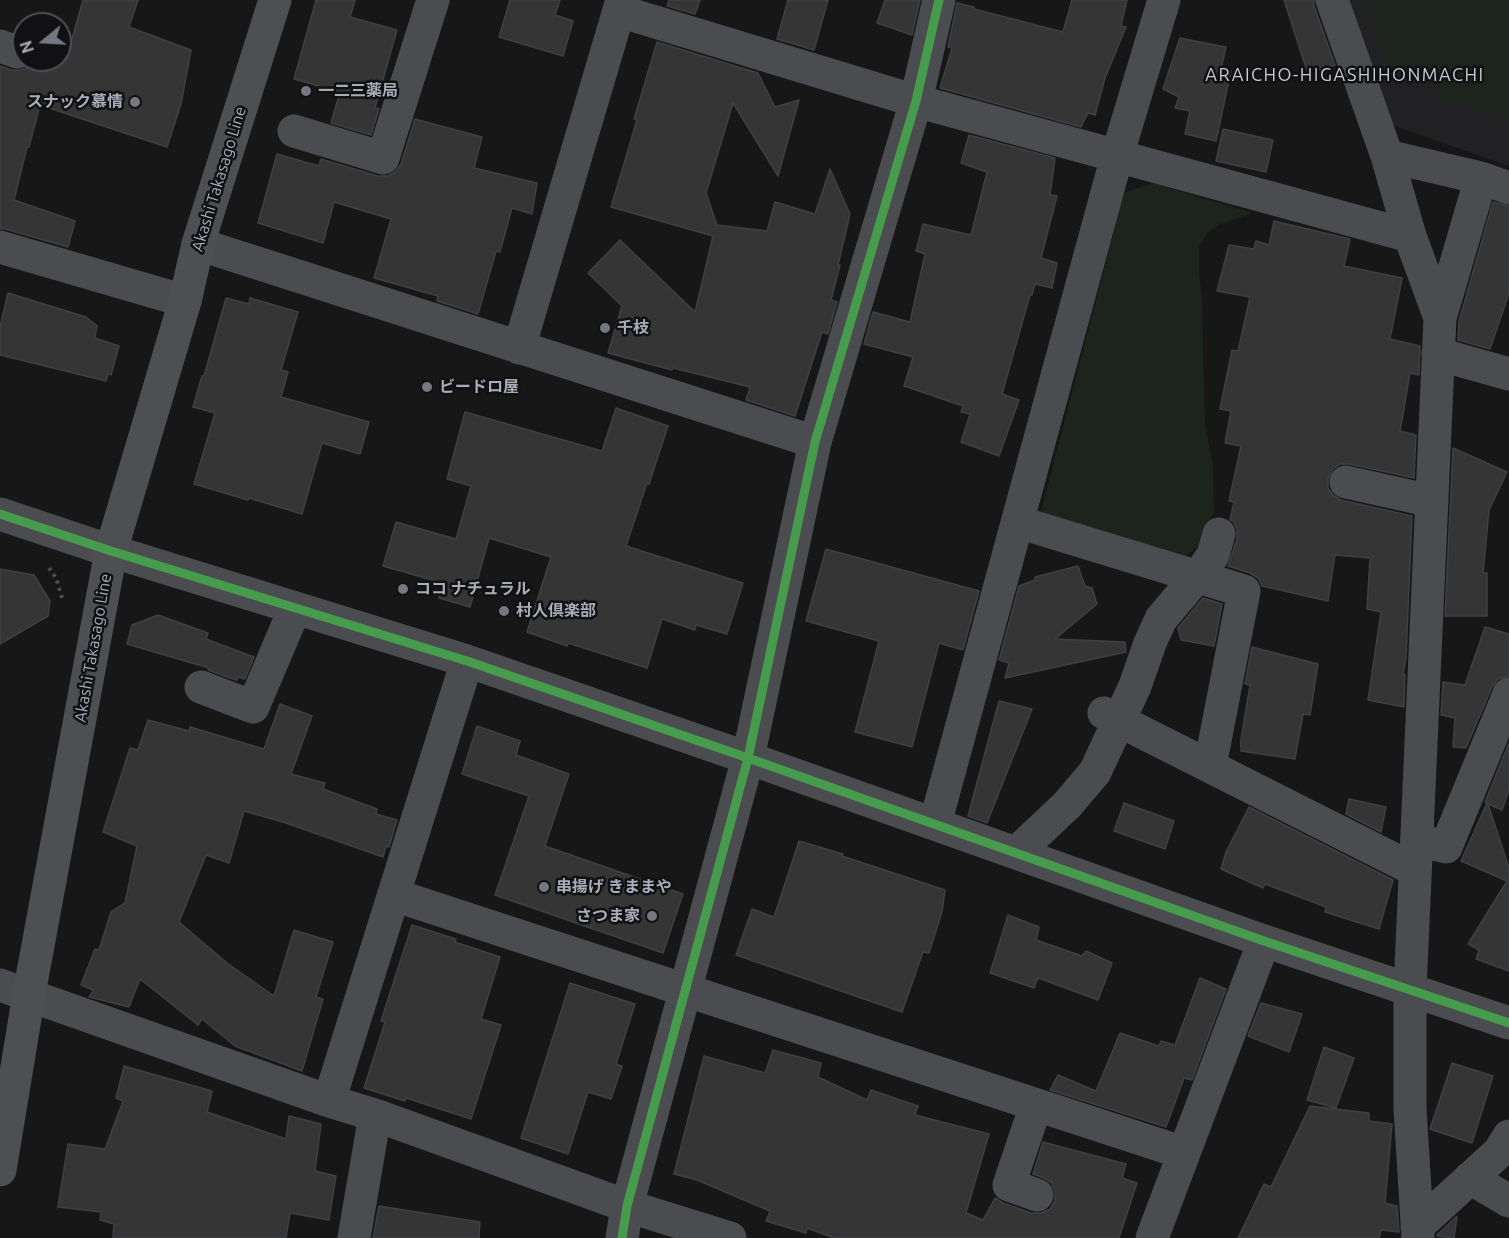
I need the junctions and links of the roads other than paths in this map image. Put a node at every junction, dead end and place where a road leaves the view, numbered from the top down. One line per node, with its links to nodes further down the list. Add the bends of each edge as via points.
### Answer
1 (275, 0): 13 (main road, Akashi Takasago Line)
2 (433, 0): 8 (street, via 383,158)
3 (939, 0): 7 (street)
4 (1164, 0): 9 (street)
5 (1332, 0): 10 (street)
6 (620, 5): 7 (street); 17 (street)
7 (916, 101): 9 (street); 20 (street)
8 (294, 131)
9 (1117, 156): 12 (street); 24 (street)
10 (1387, 156): 11 (street); 12 (street)
11 (1495, 183): 16 (street)
12 (1410, 236): 16 (street)
13 (198, 244): 15 (main road, Akashi Takasago Line); 17 (street)
14 (0, 247): 15 (street)
15 (185, 301): 26 (main road, Akashi Takasago Line)
16 (1440, 318): 18 (street)
17 (519, 348): 20 (street)
18 (1438, 354): 19 (street); 22 (street)
19 (1509, 374)
20 (815, 442): 33 (street)
21 (1346, 482): 22 (street)
22 (1432, 501): 37 (street)
23 (0, 514): 26 (street)
24 (1018, 522): 27 (street); 35 (street)
25 (1219, 534): 27 (street, via 1214,555)
26 (111, 551): 28 (street); 40 (main road, Akashi Takasago Line)
27 (1197, 577): 32 (street, via 1161,619 1135,686); 34 (street, via 1244,591)
28 (295, 608): 29 (street); 30 (street, via 253,707)
29 (467, 661): 33 (street); 38 (street)
30 (201, 687)
31 (1509, 694): 37 (street, via 1446,848)
32 (1112, 717): 34 (street); 36 (street, via 1095,772)
33 (748, 758): 35 (street); 42 (street)
34 (1210, 766): 37 (street)
35 (935, 825): 36 (street)
36 (1016, 853): 39 (street)
37 (1416, 855): 41 (street)
38 (394, 895): 42 (street); 44 (street)
39 (1264, 941): 41 (street); 48 (street)
40 (14, 990): 44 (street); 49 (main road, Akashi Takasago Line)
41 (1410, 990): 43 (street); 54 (street, via 1410,1109)
42 (685, 992): 45 (street); 53 (street)
43 (1509, 1023)
44 (329, 1101): 46 (street)
45 (1036, 1105): 48 (street); 51 (street, via 1009,1185)
46 (375, 1115): 53 (street); 55 (street)
47 (1509, 1136): 50 (street, via 1499,1152)
48 (1184, 1154): 58 (street)
49 (0, 1170)
50 (1470, 1178): 52 (street); 54 (street)
51 (1037, 1195)
52 (1509, 1201)
53 (627, 1206): 56 (street); 57 (street)
54 (1417, 1232)
55 (354, 1238)
56 (622, 1238)
57 (730, 1238)
58 (1152, 1238)

